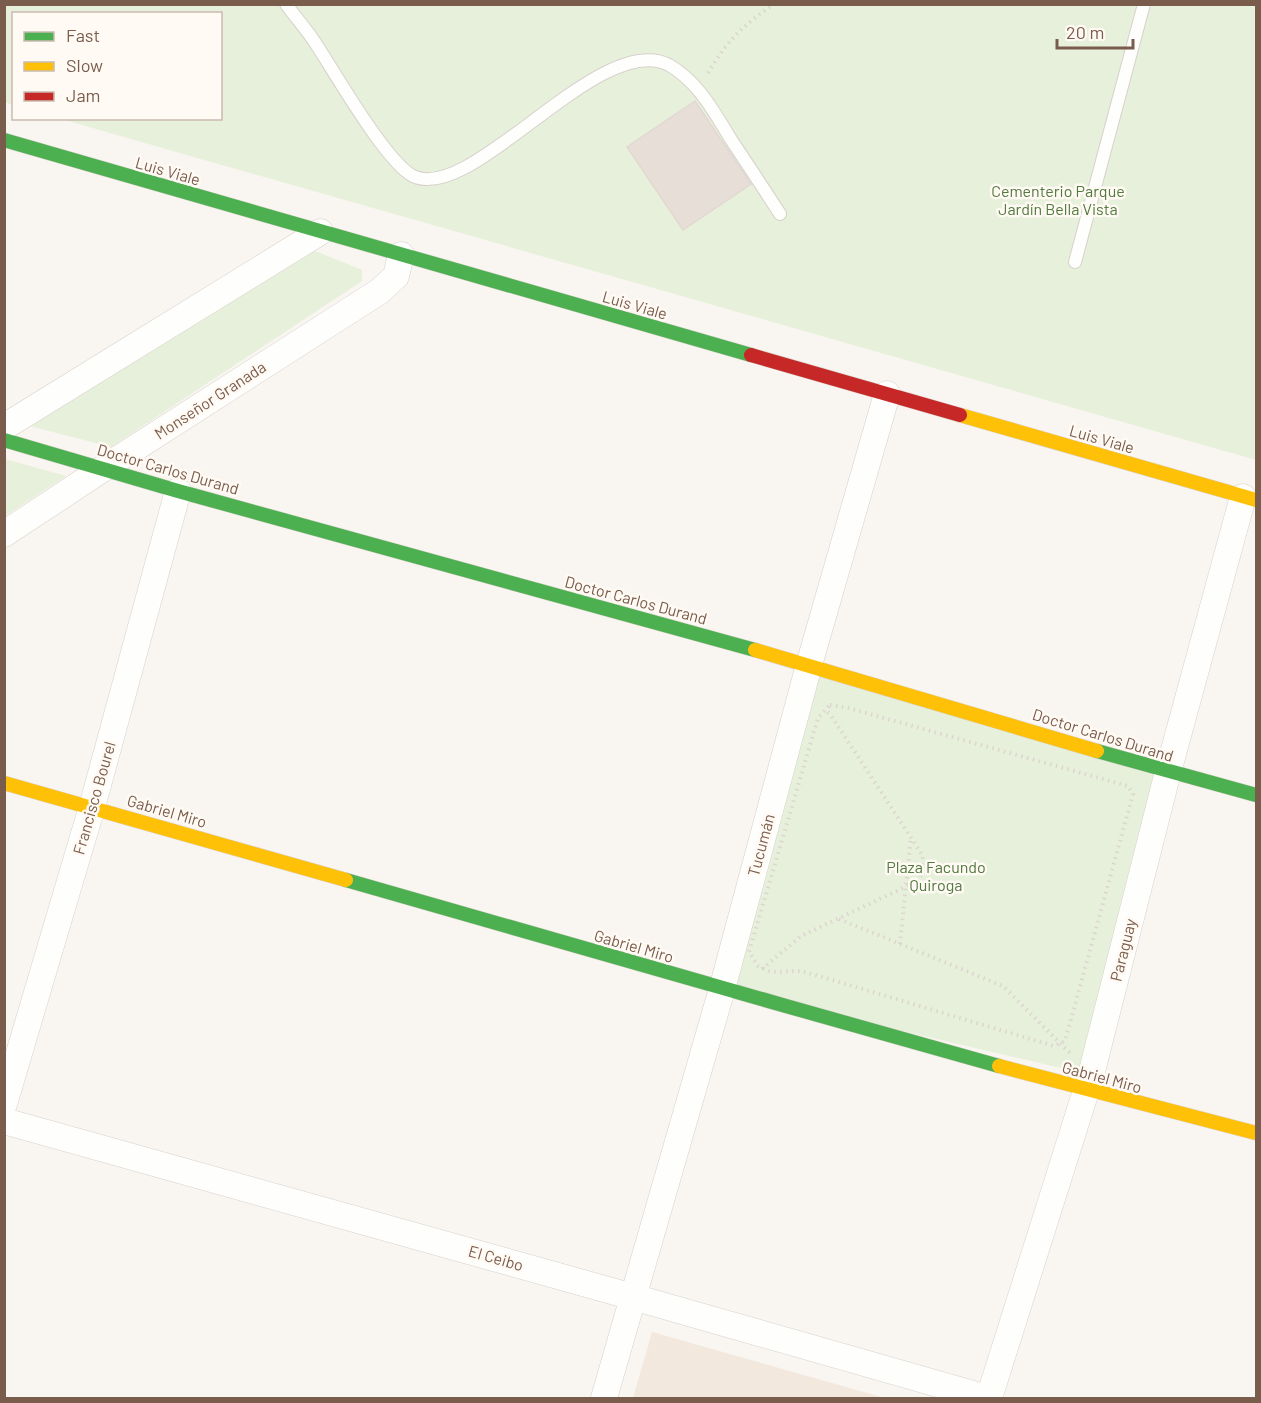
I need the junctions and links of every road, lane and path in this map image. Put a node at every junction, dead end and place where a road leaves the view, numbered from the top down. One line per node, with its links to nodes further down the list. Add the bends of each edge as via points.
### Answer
1 (286, 4): 4 (lane, via 396,162 421,178 448,175 469,165 587,82 634,61 668,64)
2 (774, 4): 4 (path, via 721,50)
3 (1144, 4): 9 (lane)
4 (698, 89): 6 (lane)
5 (4, 140): 7 (street, Luis Viale)
6 (780, 214)
7 (320, 232): 8 (street, Luis Viale); 11 (street)
8 (401, 255): 10 (street, Luis Viale); 13 (street, Monseñor Granada, via 396,276 380,291)
9 (1075, 262)
10 (887, 394): 15 (street, Luis Viale); 17 (street, Tucumán)
11 (4, 427)
12 (4, 440): 13 (street, Doctor Carlos Durand)
13 (104, 468): 14 (street, Doctor Carlos Durand); 16 (street, Monseñor Granada)
14 (178, 491): 17 (street, Doctor Carlos Durand); 23 (street, Francisco Bourel)
15 (1250, 499): 20 (street, Paraguay)
16 (4, 534)
17 (810, 665): 18 (street, Tucumán); 20 (street, Doctor Carlos Durand)
18 (803, 691): 19 (path); 29 (street, Tucumán)
19 (826, 710): 24 (path); 28 (path, via 818,718 749,952); 30 (path, via 830,705 849,708 1128,786 1133,794 1065,1041)
20 (1168, 772): 22 (street, Doctor Carlos Durand); 31 (street, Paraguay)
21 (4, 783): 23 (street, Gabriel Miro)
22 (1257, 795)
23 (92, 807): 29 (street, Gabriel Miro); 32 (street, Francisco Bourel)
24 (911, 836): 25 (path); 25 (path, via 923,856 920,880)
25 (906, 887): 26 (path); 27 (path)
26 (839, 918): 27 (path); 28 (path, via 801,936)
27 (900, 944): 30 (path, via 1003,986)
28 (763, 968): 29 (path); 30 (path, via 771,972 802,971 1054,1046)
29 (728, 990): 31 (street, Gabriel Miro); 35 (street, Tucumán)
30 (1060, 1043): 31 (path)
31 (1089, 1083): 34 (street, Gabriel Miro); 37 (street, Paraguay)
32 (4, 1104)
33 (4, 1121): 35 (street, El Ceibo)
34 (1257, 1133)
35 (633, 1297): 36 (street, Tucumán); 37 (street, El Ceibo)
36 (604, 1398)
37 (988, 1398)

